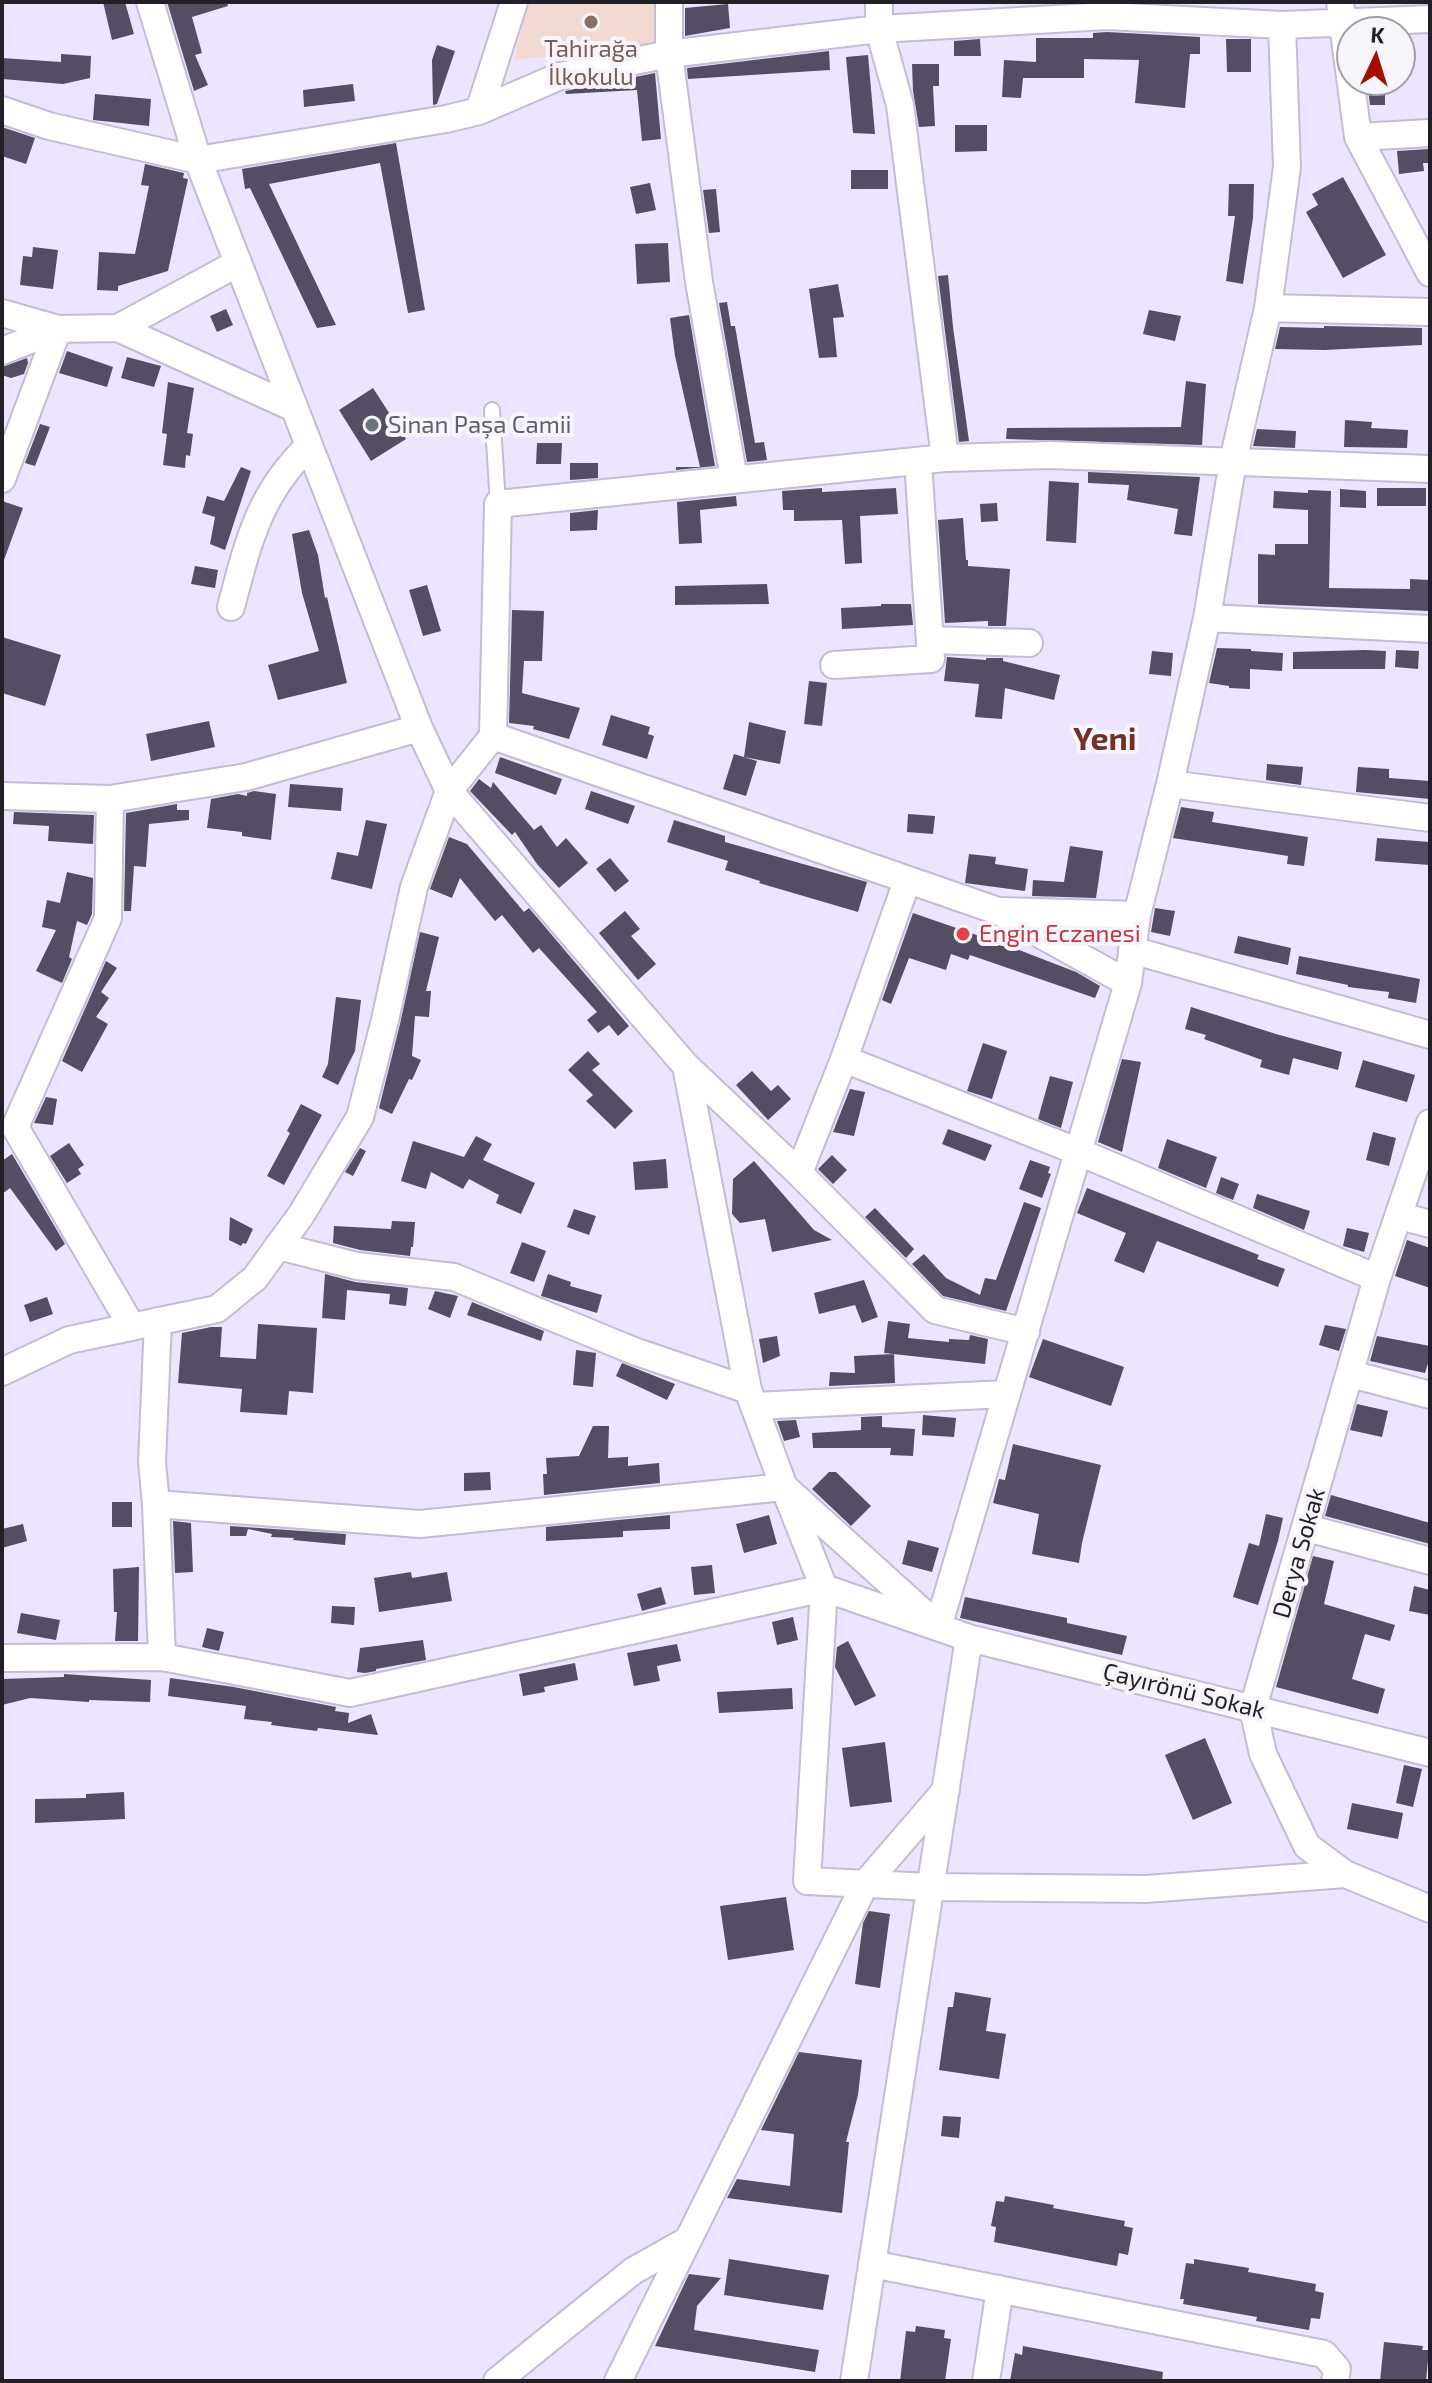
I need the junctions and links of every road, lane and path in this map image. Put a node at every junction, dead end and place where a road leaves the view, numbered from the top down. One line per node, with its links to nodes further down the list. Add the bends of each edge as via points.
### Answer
1 (150, 2): 14 (street)
2 (514, 2): 11 (street)
3 (669, 2): 9 (street)
4 (879, 2): 8 (street)
5 (1341, 13): 6 (street); 7 (street); 13 (street)
6 (1430, 19)
7 (1282, 25): 8 (street, via 1107,16); 17 (street, via 1287,167)
8 (879, 29): 9 (street); 26 (street, via 900,105)
9 (669, 54): 11 (street, via 560,76); 31 (street, via 699,282)
10 (2, 110): 14 (street)
11 (479, 111): 14 (street)
12 (1430, 133): 13 (street)
13 (1358, 137): 16 (street)
14 (198, 160): 15 (street)
15 (238, 263): 20 (street); 23 (street)
16 (1430, 273)
17 (1268, 308): 18 (street); 28 (street)
18 (1430, 312)
19 (2, 313): 21 (street)
20 (118, 328): 21 (street); 23 (street)
21 (58, 329): 22 (street); 30 (street)
22 (2, 351)
23 (294, 408): 25 (street)
24 (492, 410): 32 (lane)
25 (309, 446): 33 (street, via 278,480 260,513); 39 (street)
26 (945, 458): 27 (street); 28 (street, via 1050,455)
27 (918, 461): 31 (street); 36 (street)
28 (1233, 461): 29 (street); 34 (street)
29 (1430, 469)
30 (2, 479)
31 (734, 479): 32 (street)
32 (498, 504): 40 (street)
33 (231, 607)
34 (1207, 618): 35 (street); 41 (street)
35 (1430, 629)
36 (930, 640): 37 (street); 38 (street, via 931,659)
37 (1029, 643)
38 (834, 665)
39 (419, 728): 42 (street); 44 (street, via 246,777)
40 (493, 736): 42 (street); 46 (street)
41 (1170, 784): 45 (street); 48 (street)
42 (449, 791): 53 (street); 59 (street, via 414,887 360,1117)
43 (2, 796): 44 (street)
44 (110, 799): 62 (street, via 108,918 15,1127)
45 (1430, 818)
46 (907, 881): 47 (street); 52 (street)
47 (998, 911): 48 (street); 50 (street)
48 (1137, 915): 49 (street)
49 (1132, 950): 50 (street); 51 (street)
50 (1128, 983): 55 (street)
51 (1430, 1035)
52 (844, 1059): 55 (street); 56 (street)
53 (686, 1066): 56 (street); 68 (street)
54 (1430, 1123): 57 (street, Derya Sokak)
55 (1079, 1152): 60 (street); 63 (street)
56 (799, 1173): 63 (street, via 935,1310)
57 (1400, 1216): 58 (street); 60 (street, Derya Sokak)
58 (1430, 1224)
59 (278, 1246): 61 (street, via 255,1278 217,1309); 68 (street, via 357,1266 454,1277)
60 (1377, 1278): 65 (street, Derya Sokak)
61 (158, 1321): 62 (street); 70 (street, via 152,1462)
62 (132, 1327): 64 (street, via 69,1340)
63 (1026, 1332): 66 (street)
64 (2, 1372)
65 (1351, 1374): 67 (street); 71 (street, Derya Sokak)
66 (1007, 1394): 68 (street); 74 (street)
67 (1430, 1395)
68 (751, 1398): 69 (street)
69 (784, 1487): 70 (street, via 420,1524); 73 (street); 74 (street)
70 (156, 1504): 77 (street)
71 (1307, 1528): 72 (street); 78 (street, Derya Sokak)
72 (1430, 1561)
73 (824, 1588): 74 (street, Çayırönü Sokak); 77 (street, via 350,1693); 82 (street, via 807,1881)
74 (938, 1627): 75 (street, Çayırönü Sokak)
75 (969, 1638): 78 (street, Çayırönü Sokak); 80 (street)
76 (4, 1653): 77 (street)
77 (162, 1657)
78 (1253, 1708): 79 (street, Çayırönü Sokak); 81 (street, Derya Sokak, via 1263,1754 1307,1846)
79 (1430, 1753)
80 (946, 1790): 82 (street); 83 (street)
81 (1345, 1874): 83 (street, via 1146,1889); 84 (street, Derya Sokak)
82 (865, 1884): 83 (street); 85 (street)
83 (931, 1887): 86 (street)
84 (1430, 1909)
85 (688, 2240): 88 (street, via 633,2271); 89 (street)
86 (872, 2264): 87 (street); 90 (street)
87 (1000, 2289): 91 (street); 92 (street, via 1324,2354 1337,2369)
88 (497, 2381)
89 (618, 2381)
90 (854, 2381)
91 (986, 2381)
92 (1335, 2381)

